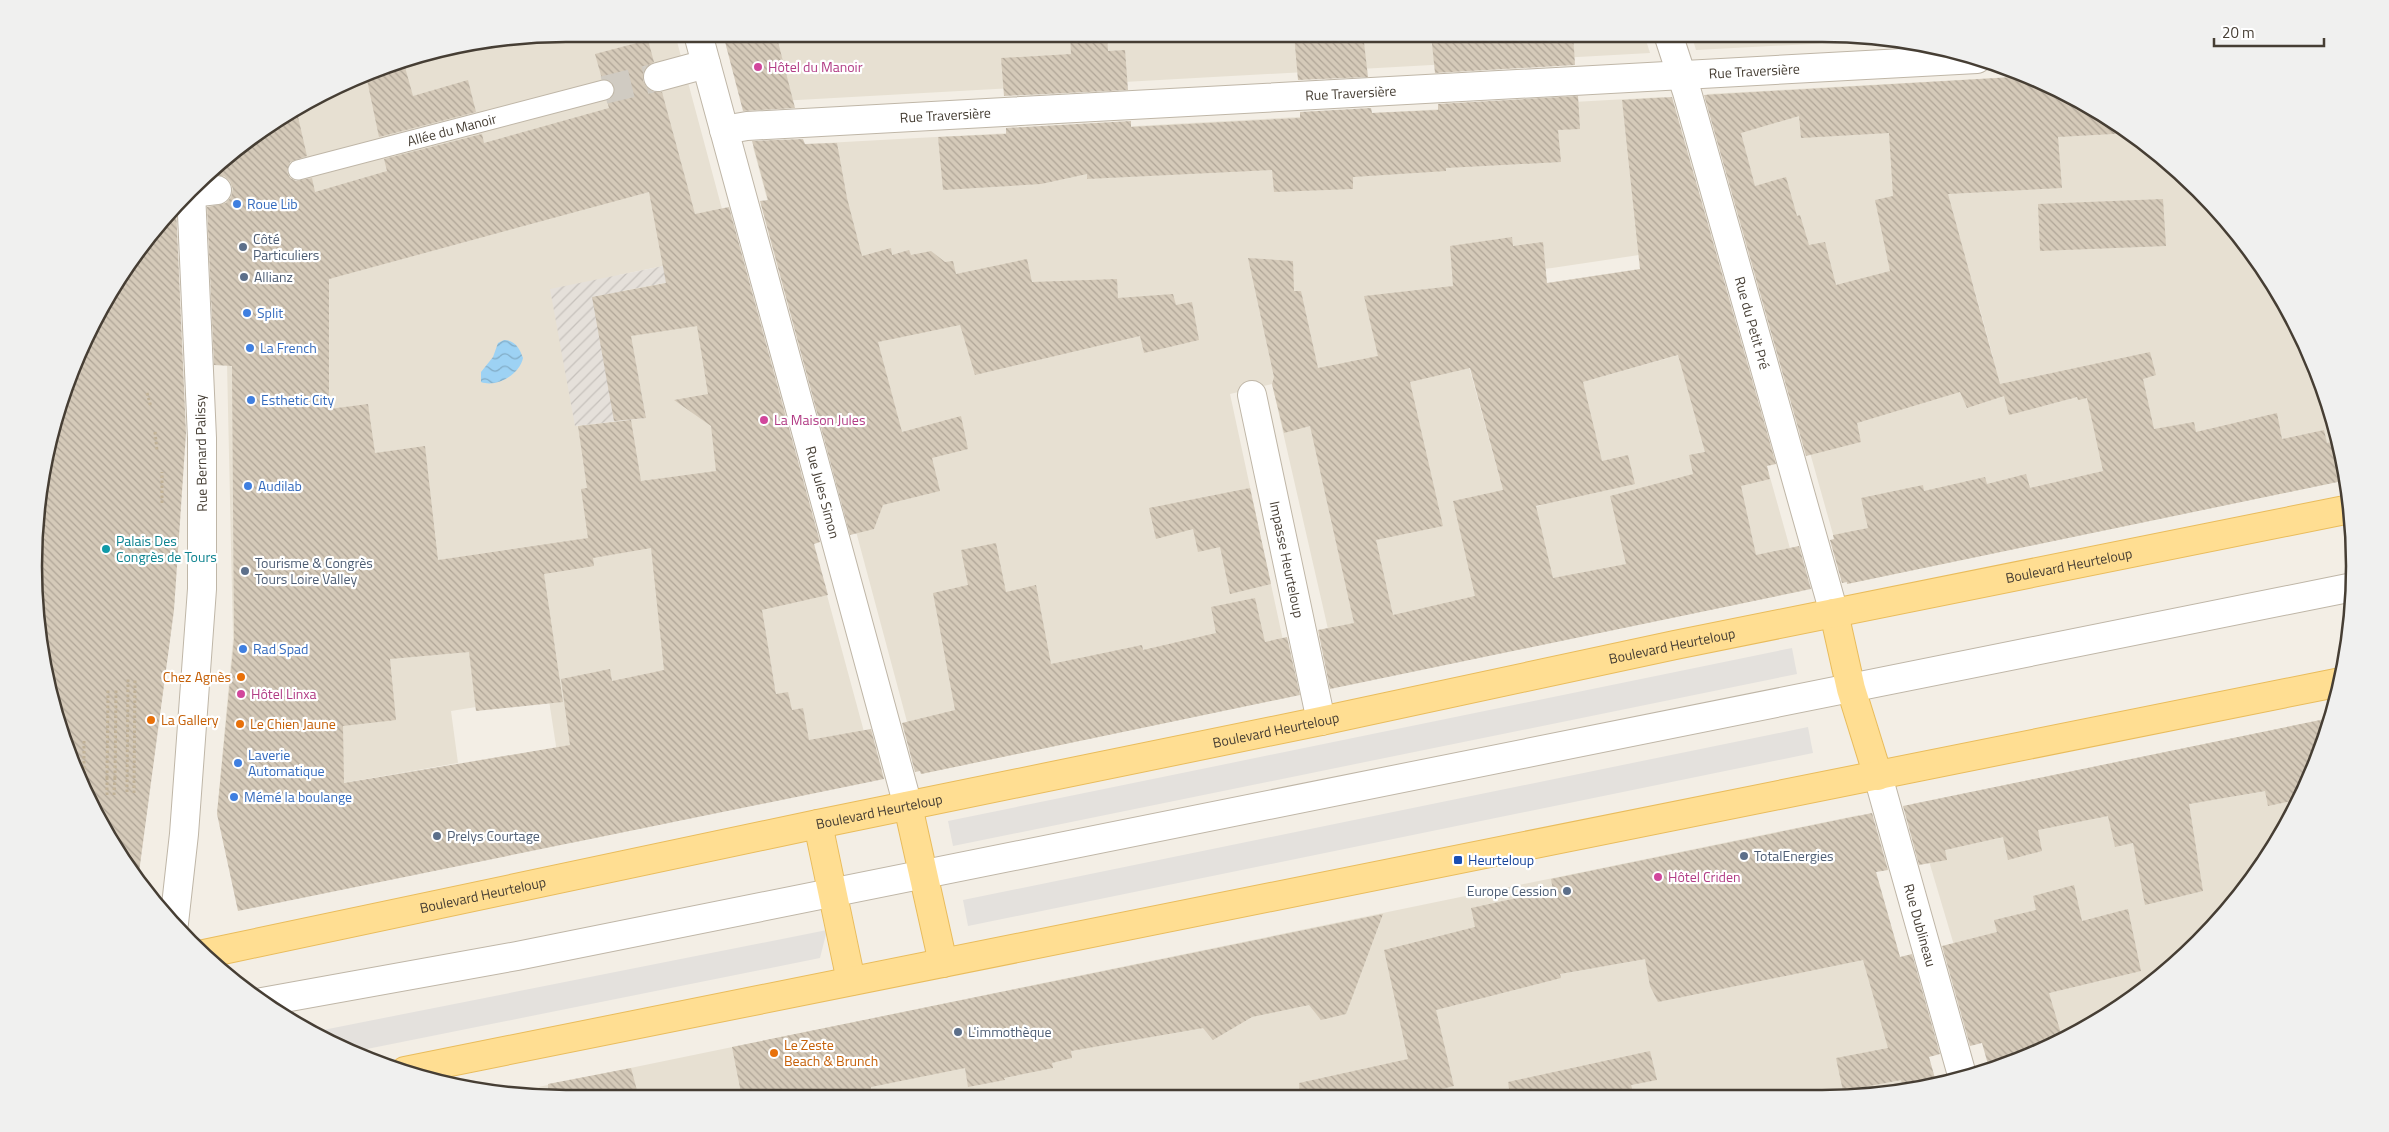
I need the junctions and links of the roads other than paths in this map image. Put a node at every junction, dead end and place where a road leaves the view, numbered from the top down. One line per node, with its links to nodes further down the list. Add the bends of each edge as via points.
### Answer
1 (700, 42): 4 (street, Rue Jules Simon)
2 (1671, 42): 5 (street, Rue du Petit Pré)
3 (1958, 60): 5 (street, Rue Traversière)
4 (706, 64): 6 (street); 8 (street, Rue Jules Simon)
5 (1681, 75): 8 (street, Rue Traversière); 14 (street, Rue du Petit Pré)
6 (658, 76)
7 (604, 90): 9 (lane, Allée du Manoir)
8 (724, 130): 19 (street, Rue Jules Simon)
9 (298, 170)
10 (200, 192): 23 (street, Rue Bernard Palissy, via 202,588)
11 (1252, 395): 17 (street, Impasse Heurteloup)
12 (2343, 511): 14 (main road, Boulevard Heurteloup)
13 (2345, 589): 16 (street)
14 (1834, 613): 16 (main road); 17 (main road, Boulevard Heurteloup)
15 (2333, 684): 18 (main road)
16 (1852, 690): 18 (main road); 21 (street)
17 (1321, 721): 19 (main road, Boulevard Heurteloup)
18 (1878, 776): 25 (main road); 29 (street, Rue Dublineau)
19 (908, 806): 20 (main road, Boulevard Heurteloup); 21 (main road)
20 (818, 824): 22 (main road); 24 (main road, Boulevard Heurteloup)
21 (924, 873): 22 (street); 25 (main road)
22 (832, 891): 26 (main road); 27 (street, via 517,956)
23 (175, 914)
24 (213, 952)
25 (943, 963): 26 (main road)
26 (851, 981): 28 (main road)
27 (273, 1000)
28 (419, 1068)
29 (1961, 1071)

